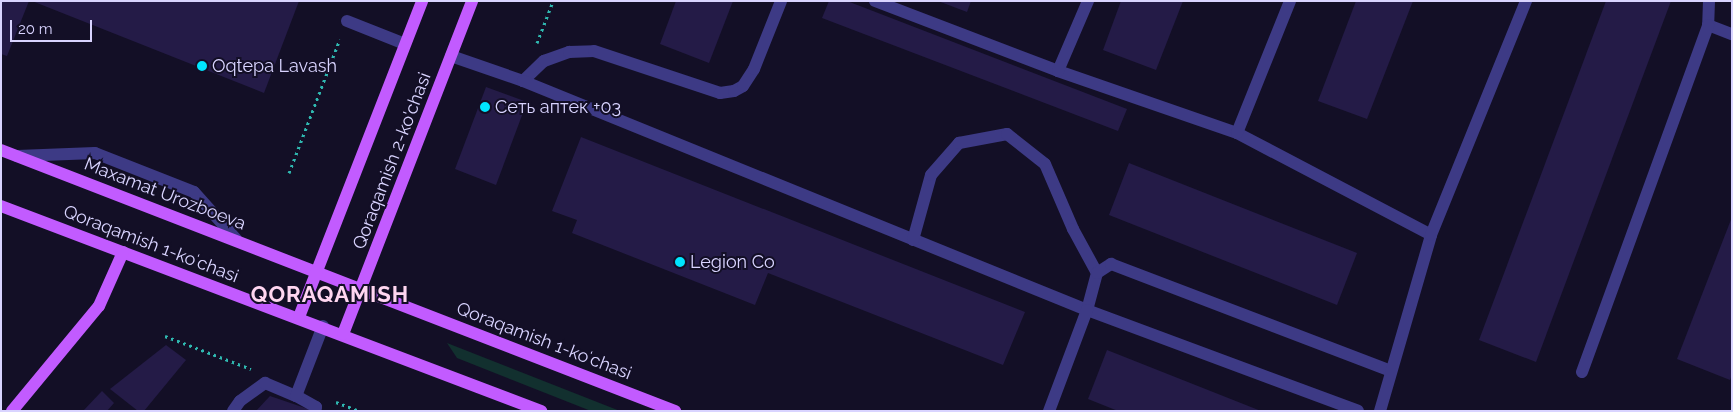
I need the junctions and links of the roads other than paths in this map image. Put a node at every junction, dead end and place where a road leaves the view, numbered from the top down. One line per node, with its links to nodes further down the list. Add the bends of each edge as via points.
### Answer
1 (422, 1): 12 (main road, Qoraqamish 2-ko'chasi)
2 (472, 1): 13 (main road, Qoraqamish 2-ko'chasi)
3 (781, 1): 15 (lane, via 754,69 743,86 734,91 720,93 594,51 569,52 544,61)
4 (875, 1): 14 (lane)
5 (1088, 1): 14 (lane)
6 (1290, 1): 16 (lane)
7 (1526, 1): 20 (lane)
8 (1709, 1): 10 (lane)
9 (347, 21): 12 (lane)
10 (1708, 25): 11 (lane); 32 (lane)
11 (1732, 34)
12 (405, 44): 24 (main road, Qoraqamish 2-ko'chasi)
13 (451, 56): 15 (lane); 26 (main road, Qoraqamish 2-ko'chasi)
14 (1058, 71): 16 (lane)
15 (523, 81): 22 (lane)
16 (1237, 133): 20 (lane)
17 (1, 150): 18 (main road, Maxamat Urozboeva)
18 (17, 156): 21 (main road, Maxamat Urozboeva); 21 (lane, via 95,153 194,192)
19 (1, 206): 23 (main road, Qoraqamish 1-koʻchasi)
20 (1431, 235): 31 (lane)
21 (236, 240): 24 (main road, Maxamat Urozboeva)
22 (913, 240): 25 (lane, via 931,175 959,143 1007,134 1045,164 1073,229); 27 (lane)
23 (123, 252): 28 (main road, Qoraqamish 1-koʻchasi); 34 (main road, via 99,306)
24 (317, 270): 26 (main road, Qoraqamish 1-koʻchasi); 28 (main road, Qoraqamish 2-ko'chasi)
25 (1097, 273): 27 (lane); 31 (lane, via 1112,264)
26 (361, 288): 30 (main road, Qoraqamish 2-ko'chasi); 38 (main road, Qoraqamish 1-koʻchasi)
27 (1087, 310): 39 (lane); 40 (lane)
28 (298, 318): 29 (main road, Qoraqamish 1-koʻchasi)
29 (323, 326): 30 (main road, Qoraqamish 1-koʻchasi); 33 (lane)
30 (343, 334): 37 (main road, Qoraqamish 1-koʻchasi)
31 (1390, 370): 41 (lane)
32 (1582, 372)
33 (296, 396): 35 (lane, via 265,383 240,401); 36 (lane, via 316,407)
34 (12, 411)
35 (234, 411)
36 (314, 411)
37 (541, 411)
38 (675, 411)
39 (1049, 411)
40 (1358, 411)
41 (1380, 411)

